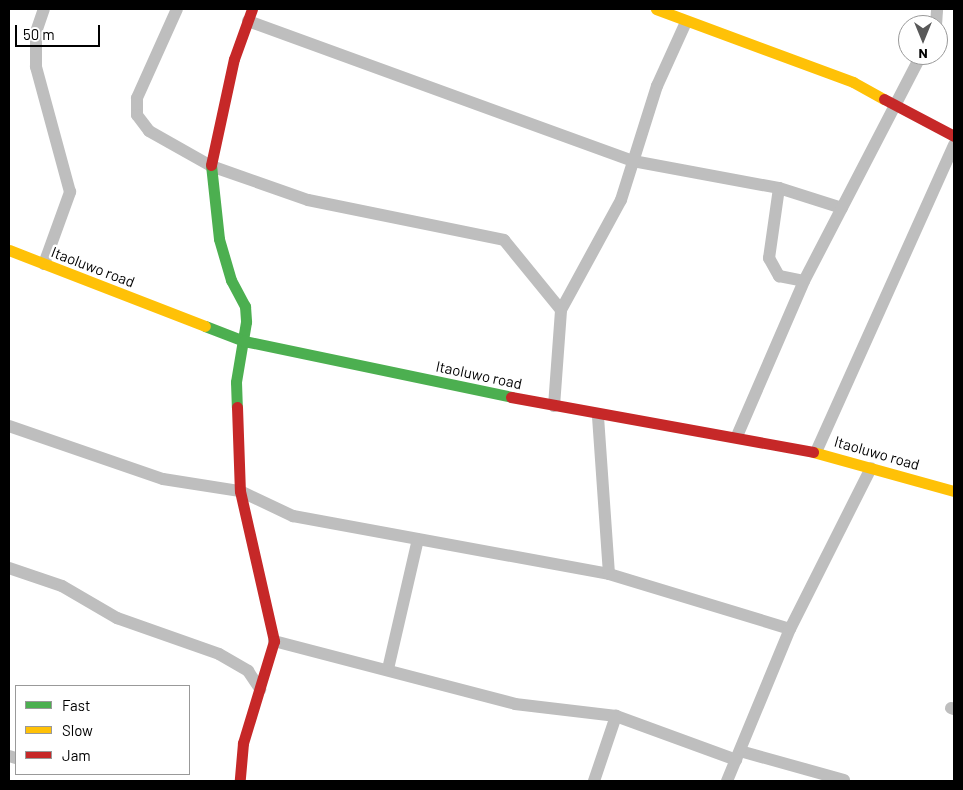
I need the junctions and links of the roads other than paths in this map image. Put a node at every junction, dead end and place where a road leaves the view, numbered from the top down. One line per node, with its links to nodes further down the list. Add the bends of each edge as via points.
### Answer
1 (44, 9): 16 (street, via 36,32 35,57 70,192)
2 (178, 9): 12 (street, via 138,98 138,114 149,131)
3 (252, 9): 5 (street)
4 (656, 9): 6 (street)
5 (248, 22): 11 (street); 12 (street, via 234,60)
6 (686, 22): 8 (street, via 784,54 854,82); 11 (street, via 657,86)
7 (916, 65): 8 (street)
8 (895, 107): 9 (street); 14 (street)
9 (954, 136)
10 (954, 145): 24 (street)
11 (633, 161): 13 (street); 18 (street, via 620,200)
12 (211, 166): 18 (street, via 308,200 504,240); 19 (street, via 219,239 231,280 245,306)
13 (778, 188): 14 (street); 17 (street, via 769,258 779,276)
14 (842, 208): 17 (street)
15 (9, 250): 16 (street, Itaoluwo road)
16 (44, 264): 19 (street, Itaoluwo road)
17 (804, 281): 23 (street)
18 (561, 310): 20 (street)
19 (244, 341): 20 (street, Itaoluwo road); 26 (street, via 236,382)
20 (554, 406): 21 (street, Itaoluwo road)
21 (598, 414): 23 (street, Itaoluwo road); 30 (street)
22 (9, 426): 26 (street, via 163,479)
23 (737, 436): 24 (street, Itaoluwo road)
24 (816, 452): 25 (street, Itaoluwo road)
25 (871, 468): 27 (street, Itaoluwo road); 31 (street)
26 (240, 491): 28 (street, via 293,516); 32 (street)
27 (954, 491)
28 (418, 539): 30 (street); 33 (street)
29 (9, 568): 34 (street, via 62,586 117,618 219,654 248,671)
30 (609, 574): 31 (street)
31 (790, 629): 36 (street)
32 (274, 641): 33 (street); 34 (street)
33 (388, 669): 35 (street, via 515,704)
34 (260, 689): 38 (street, via 243,743)
35 (616, 716): 36 (street); 39 (street)
36 (738, 756): 37 (street); 40 (street)
37 (844, 780)
38 (240, 781)
39 (594, 781)
40 (727, 781)

